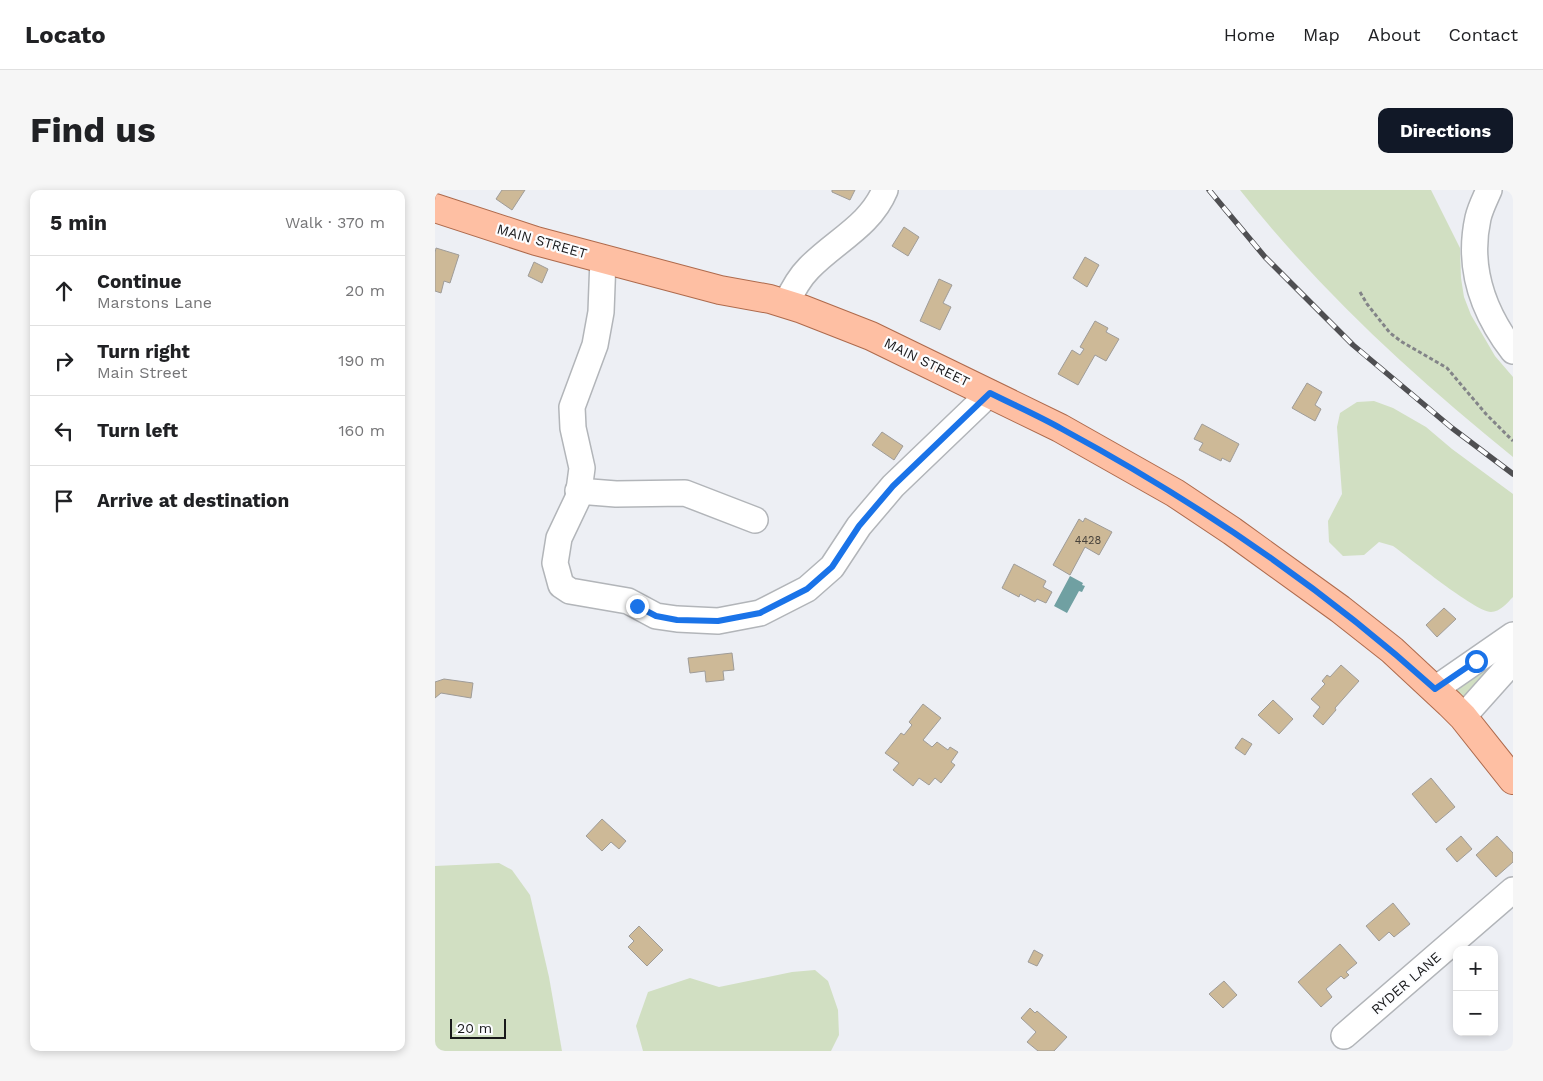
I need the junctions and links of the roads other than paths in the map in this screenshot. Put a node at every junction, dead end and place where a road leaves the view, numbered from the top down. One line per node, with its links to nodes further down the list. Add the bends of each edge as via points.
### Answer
1 (885, 190): 5 (street, via 865,221 809,268 793,288)
2 (1489, 190): 6 (street, via 1475,235 1476,276 1484,304)
3 (435, 208): 4 (main road, MAIN STREET)
4 (603, 259): 5 (main road, MAIN STREET); 8 (street, via 601,312 595,345 571,406 582,468)
5 (786, 304): 7 (main road, MAIN STREET, via 871,336)
6 (1513, 351)
7 (990, 393): 8 (street, via 893,486 859,526 832,567 807,589 760,613 718,621 677,620 656,616 628,601 570,591 561,585 555,563 559,538); 12 (main road, MAIN STREET, via 1175,493 1340,609)
8 (579, 491): 9 (street, via 685,493)
9 (755, 520)
10 (1513, 635): 12 (street)
11 (1513, 661): 13 (street)
12 (1435, 689): 13 (main road, MAIN STREET)
13 (1463, 717): 14 (main road, MAIN STREET)
14 (1513, 780)
15 (1513, 890): 16 (street, RYDER LANE)
16 (1344, 1036)

